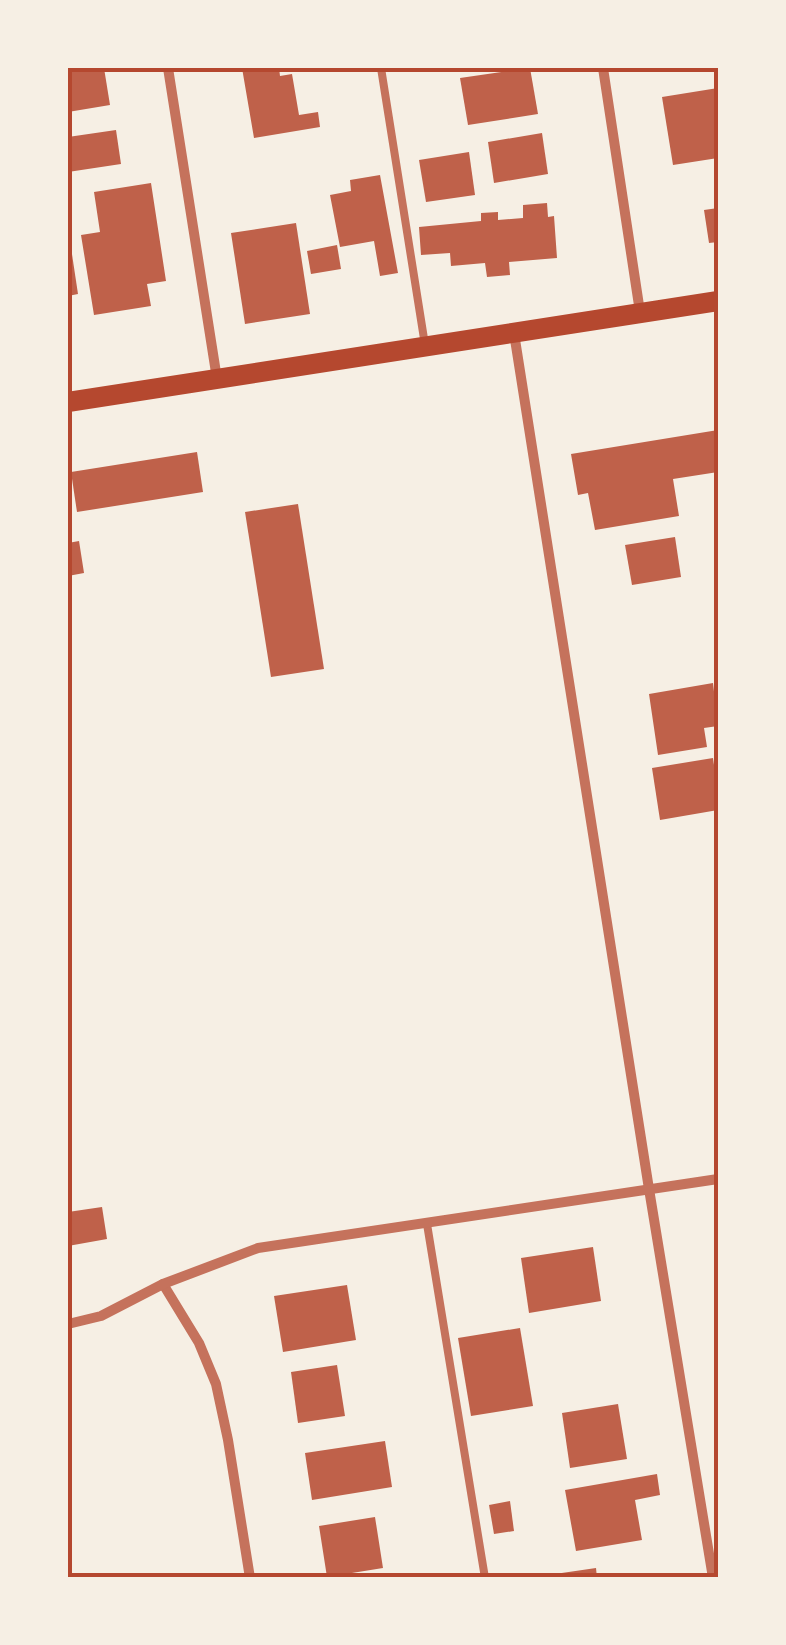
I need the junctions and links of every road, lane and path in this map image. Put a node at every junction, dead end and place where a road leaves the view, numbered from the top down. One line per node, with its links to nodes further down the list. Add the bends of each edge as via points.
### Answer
1 (168, 68): 8 (street)
2 (382, 68): 7 (lane)
3 (603, 68): 5 (street)
4 (718, 302): 5 (main road)
5 (640, 313): 6 (main road)
6 (514, 333): 7 (main road); 11 (street)
7 (425, 347): 8 (main road)
8 (218, 379): 9 (main road)
9 (68, 402)
10 (718, 1179): 11 (street)
11 (649, 1189): 12 (street); 17 (street)
12 (428, 1224): 13 (street, via 258,1248); 16 (lane)
13 (163, 1284): 14 (street, via 101,1316); 15 (street, via 216,1384)
14 (68, 1324)
15 (250, 1578)
16 (485, 1578)
17 (713, 1578)

